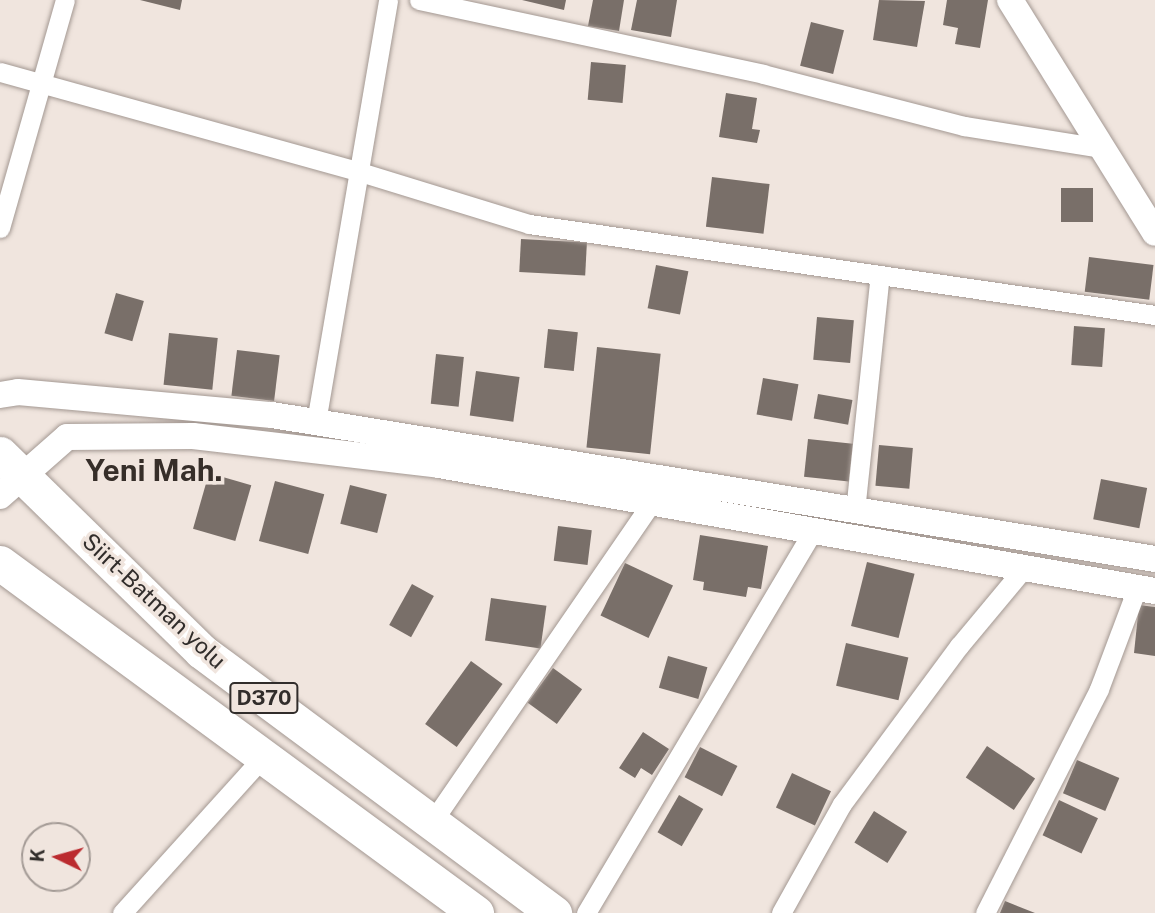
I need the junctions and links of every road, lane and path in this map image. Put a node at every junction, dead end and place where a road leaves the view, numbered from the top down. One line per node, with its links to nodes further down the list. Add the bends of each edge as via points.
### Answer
1 (65, 0): 6 (street)
2 (388, 0): 8 (street)
3 (419, 0): 7 (street, via 763,74 964,126)
4 (1010, 0): 7 (main road)
5 (0, 72): 6 (street)
6 (42, 86): 8 (street); 9 (street)
7 (1102, 148): 10 (main road)
8 (356, 171): 11 (street, via 529,224); 14 (street)
9 (0, 228)
10 (1155, 233)
11 (880, 275): 12 (street); 18 (street)
12 (1155, 315)
13 (6, 391): 14 (main road)
14 (316, 422): 18 (main road)
15 (0, 454): 16 (highway, Siirt-Batman yolu / D370)
16 (13, 486): 17 (main road, via 67,437 193,436 439,465); 25 (highway, Siirt-Batman yolu / D370, via 201,651)
17 (653, 501): 19 (main road); 25 (street)
18 (855, 511): 20 (main road)
19 (815, 528): 22 (main road); 29 (street)
20 (1155, 559)
21 (0, 563): 24 (highway, D370)
22 (1024, 568): 23 (main road); 30 (street, via 959,646 842,804)
23 (1146, 590): 31 (street)
24 (264, 756): 26 (street); 27 (highway, D370)
25 (432, 822): 28 (highway, Siirt-Batman yolu / D370)
26 (122, 913)
27 (476, 913)
28 (554, 913)
29 (586, 913)
30 (781, 913)
31 (985, 913)

